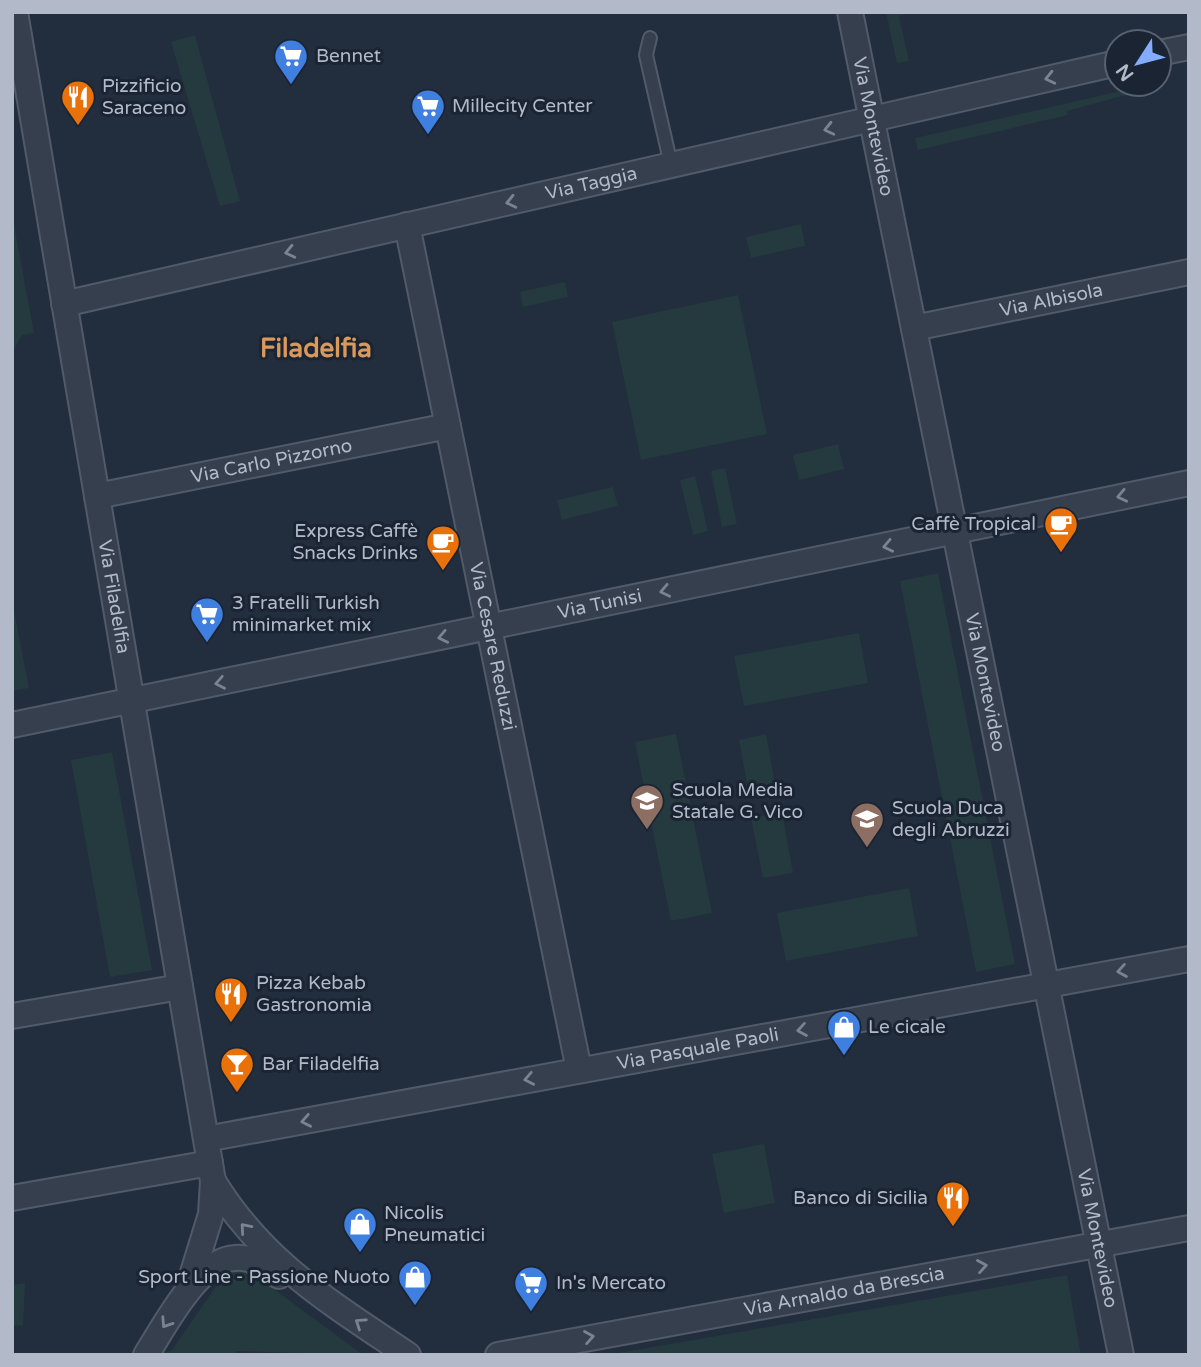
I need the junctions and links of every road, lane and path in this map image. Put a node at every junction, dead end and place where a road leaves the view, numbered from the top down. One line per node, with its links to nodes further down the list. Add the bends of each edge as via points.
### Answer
1 (15, 12): 9 (street, Via Filadelfia)
2 (850, 12): 5 (street, Via Montevideo)
3 (650, 38): 6 (lane, via 646,55)
4 (1103, 66): 5 (street, Via Taggia, one-way to 5)
5 (872, 119): 6 (street, Via Taggia, one-way to 6); 10 (street, Via Montevideo)
6 (671, 165): 7 (street, Via Taggia, one-way to 7)
7 (407, 225): 9 (street, Via Taggia, one-way to 9); 11 (street, Via Cesare Reduzzi)
8 (1189, 272): 10 (street, Via Albisola)
9 (64, 304): 13 (street, Via Filadelfia)
10 (914, 328): 14 (street, Via Montevideo)
11 (448, 426): 13 (street, Via Carlo Pizzorno); 15 (street, Via Cesare Reduzzi)
12 (1189, 483): 14 (street, Via Tunisi, one-way to 14)
13 (97, 496): 16 (street, Via Filadelfia)
14 (955, 531): 15 (street, Via Tunisi, one-way to 15); 19 (street, Via Montevideo)
15 (489, 627): 16 (street, Via Tunisi, one-way to 16); 22 (street, Via Cesare Reduzzi)
16 (132, 700): 17 (street, Via Tunisi); 20 (street, Via Filadelfia)
17 (12, 725)
18 (1189, 959): 19 (street, Via Pasquale Paoli, one-way to 19)
19 (1047, 985): 22 (street, Via Pasquale Paoli, one-way to 22); 26 (street, Via Montevideo)
20 (180, 987): 21 (street); 23 (street, Via Filadelfia)
21 (12, 1016)
22 (579, 1070): 23 (street, Via Pasquale Paoli, one-way to 23)
23 (210, 1161): 24 (street, Via Pasquale Paoli); 27 (street, one-way to 23, via 248,1232); 28 (street, via 211,1214)
24 (12, 1198)
25 (1189, 1228): 26 (street, Via Arnaldo da Brescia)
26 (1100, 1244): 31 (street, Via Arnaldo da Brescia, one-way to 26); 32 (street, Via Montevideo)
27 (312, 1291): 28 (street, via 253,1260 235,1258 216,1263); 30 (street, one-way to 27)
28 (187, 1292): 29 (street, one-way to 29)
29 (146, 1355)
30 (408, 1355)
31 (498, 1355)
32 (1121, 1355)

